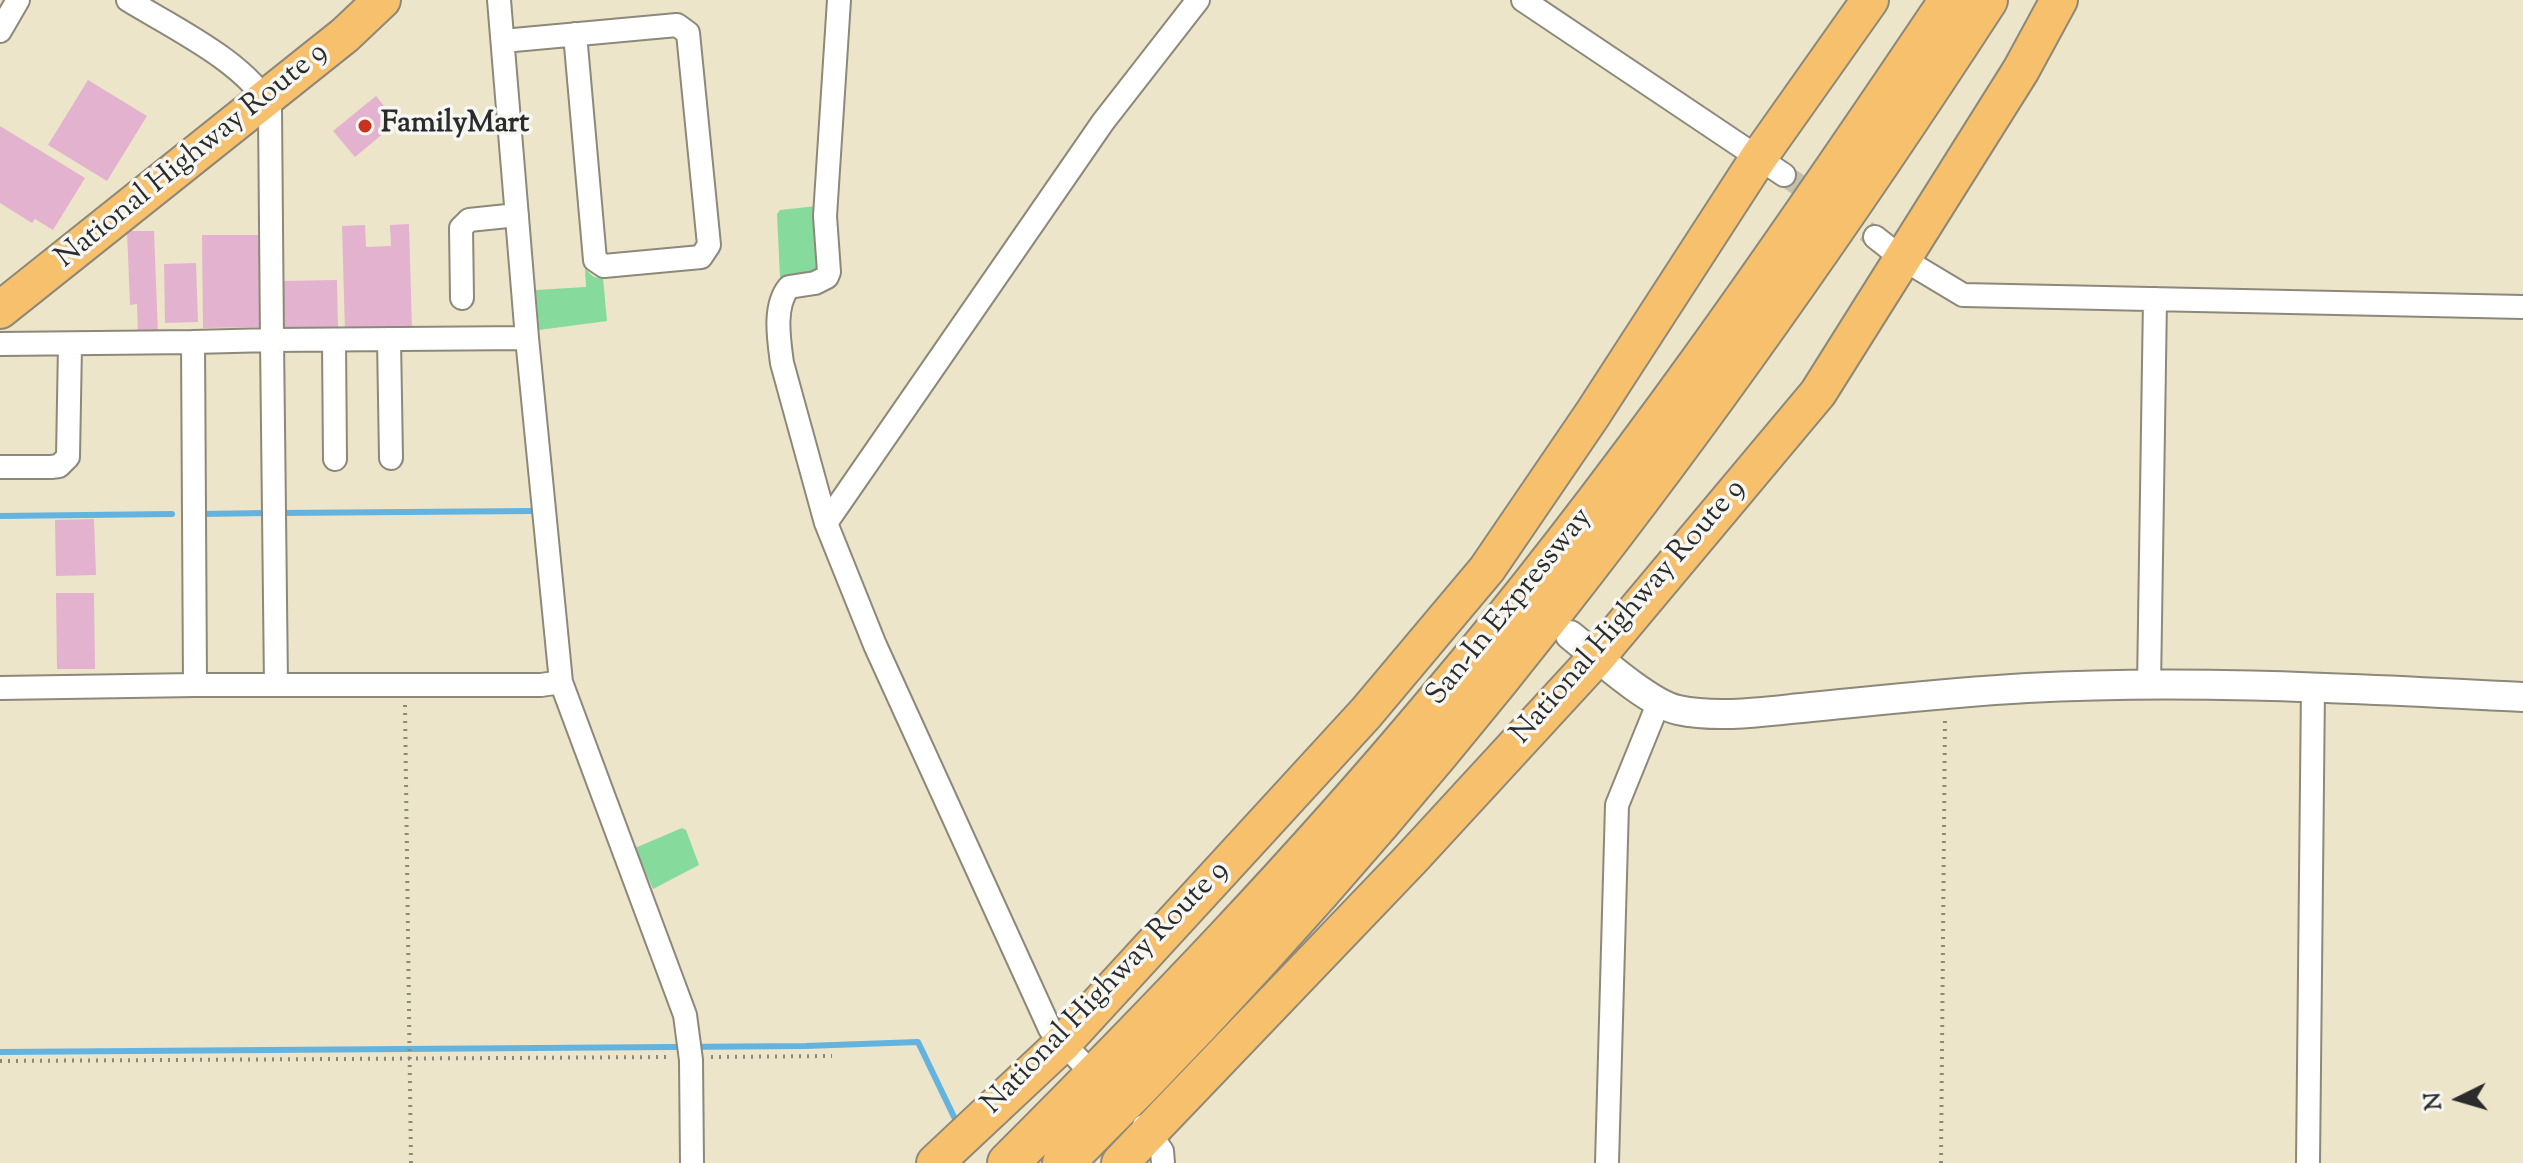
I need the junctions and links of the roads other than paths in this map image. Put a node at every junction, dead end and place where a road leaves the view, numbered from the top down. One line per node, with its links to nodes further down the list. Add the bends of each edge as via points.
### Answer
1 (128, 0): 15 (street, via 242,71)
2 (382, 0): 15 (highway, National Highway Route 9)
3 (499, 0): 14 (street)
4 (839, 0): 34 (street, via 825,216 829,272 822,280 785,291 778,336)
5 (1198, 0): 34 (street, via 1103,122)
6 (1523, 0): 16 (street)
7 (1870, 0): 16 (highway, National Highway Route 9)
8 (1950, 0): 48 (highway, San-In Expressway, via 1588,513 1435,704 1278,885)
9 (1987, 0): 49 (highway, San-In Expressway, via 1751,347 1482,702 1306,908)
10 (2059, 0): 19 (highway, National Highway Route 9)
11 (14, 2): 12 (street)
12 (0, 31)
13 (575, 34): 13 (street, via 677,25 688,33 709,245 701,257 604,266 595,260); 14 (street)
14 (503, 41): 17 (street)
15 (265, 99): 23 (highway, National Highway Route 9); 26 (street, via 270,109)
16 (1772, 166): 44 (highway, National Highway Route 9, via 1592,415 1497,577 1366,713)
17 (517, 215): 20 (street, via 469,220 461,228); 24 (street)
18 (1875, 237): 19 (street)
19 (1903, 259): 21 (street, via 1963,295); 35 (highway, National Highway Route 9, via 1818,393)
20 (462, 298)
21 (2155, 299): 22 (street); 39 (street)
22 (2523, 307)
23 (0, 310)
24 (527, 338): 25 (street); 36 (street)
25 (389, 339): 27 (street); 31 (street)
26 (272, 340): 27 (street); 28 (street); 38 (street)
27 (334, 340): 32 (street)
28 (193, 342): 30 (street); 37 (street)
29 (0, 344): 30 (street)
30 (70, 345): 33 (street, via 68,457 59,466)
31 (391, 458)
32 (335, 459)
33 (0, 467)
34 (826, 523): 44 (street, via 881,659 1050,1029)
35 (1583, 646): 43 (street); 45 (highway, National Highway Route 9, via 1411,859)
36 (561, 682): 38 (street); 46 (street, via 685,1015)
37 (195, 685): 38 (street); 41 (street)
38 (276, 685)
39 (2149, 686): 40 (street); 43 (street, via 2027,688 1720,714)
40 (2313, 687): 42 (street); 52 (street)
41 (0, 688)
42 (2523, 697)
43 (1658, 704): 51 (street, via 1617,805)
44 (1073, 1054): 47 (highway, National Highway Route 9)
45 (1152, 1139): 50 (highway, National Highway Route 9)
46 (692, 1163)
47 (935, 1163)
48 (1008, 1163)
49 (1063, 1163)
50 (1120, 1163)
51 (1607, 1163)
52 (2308, 1163)

